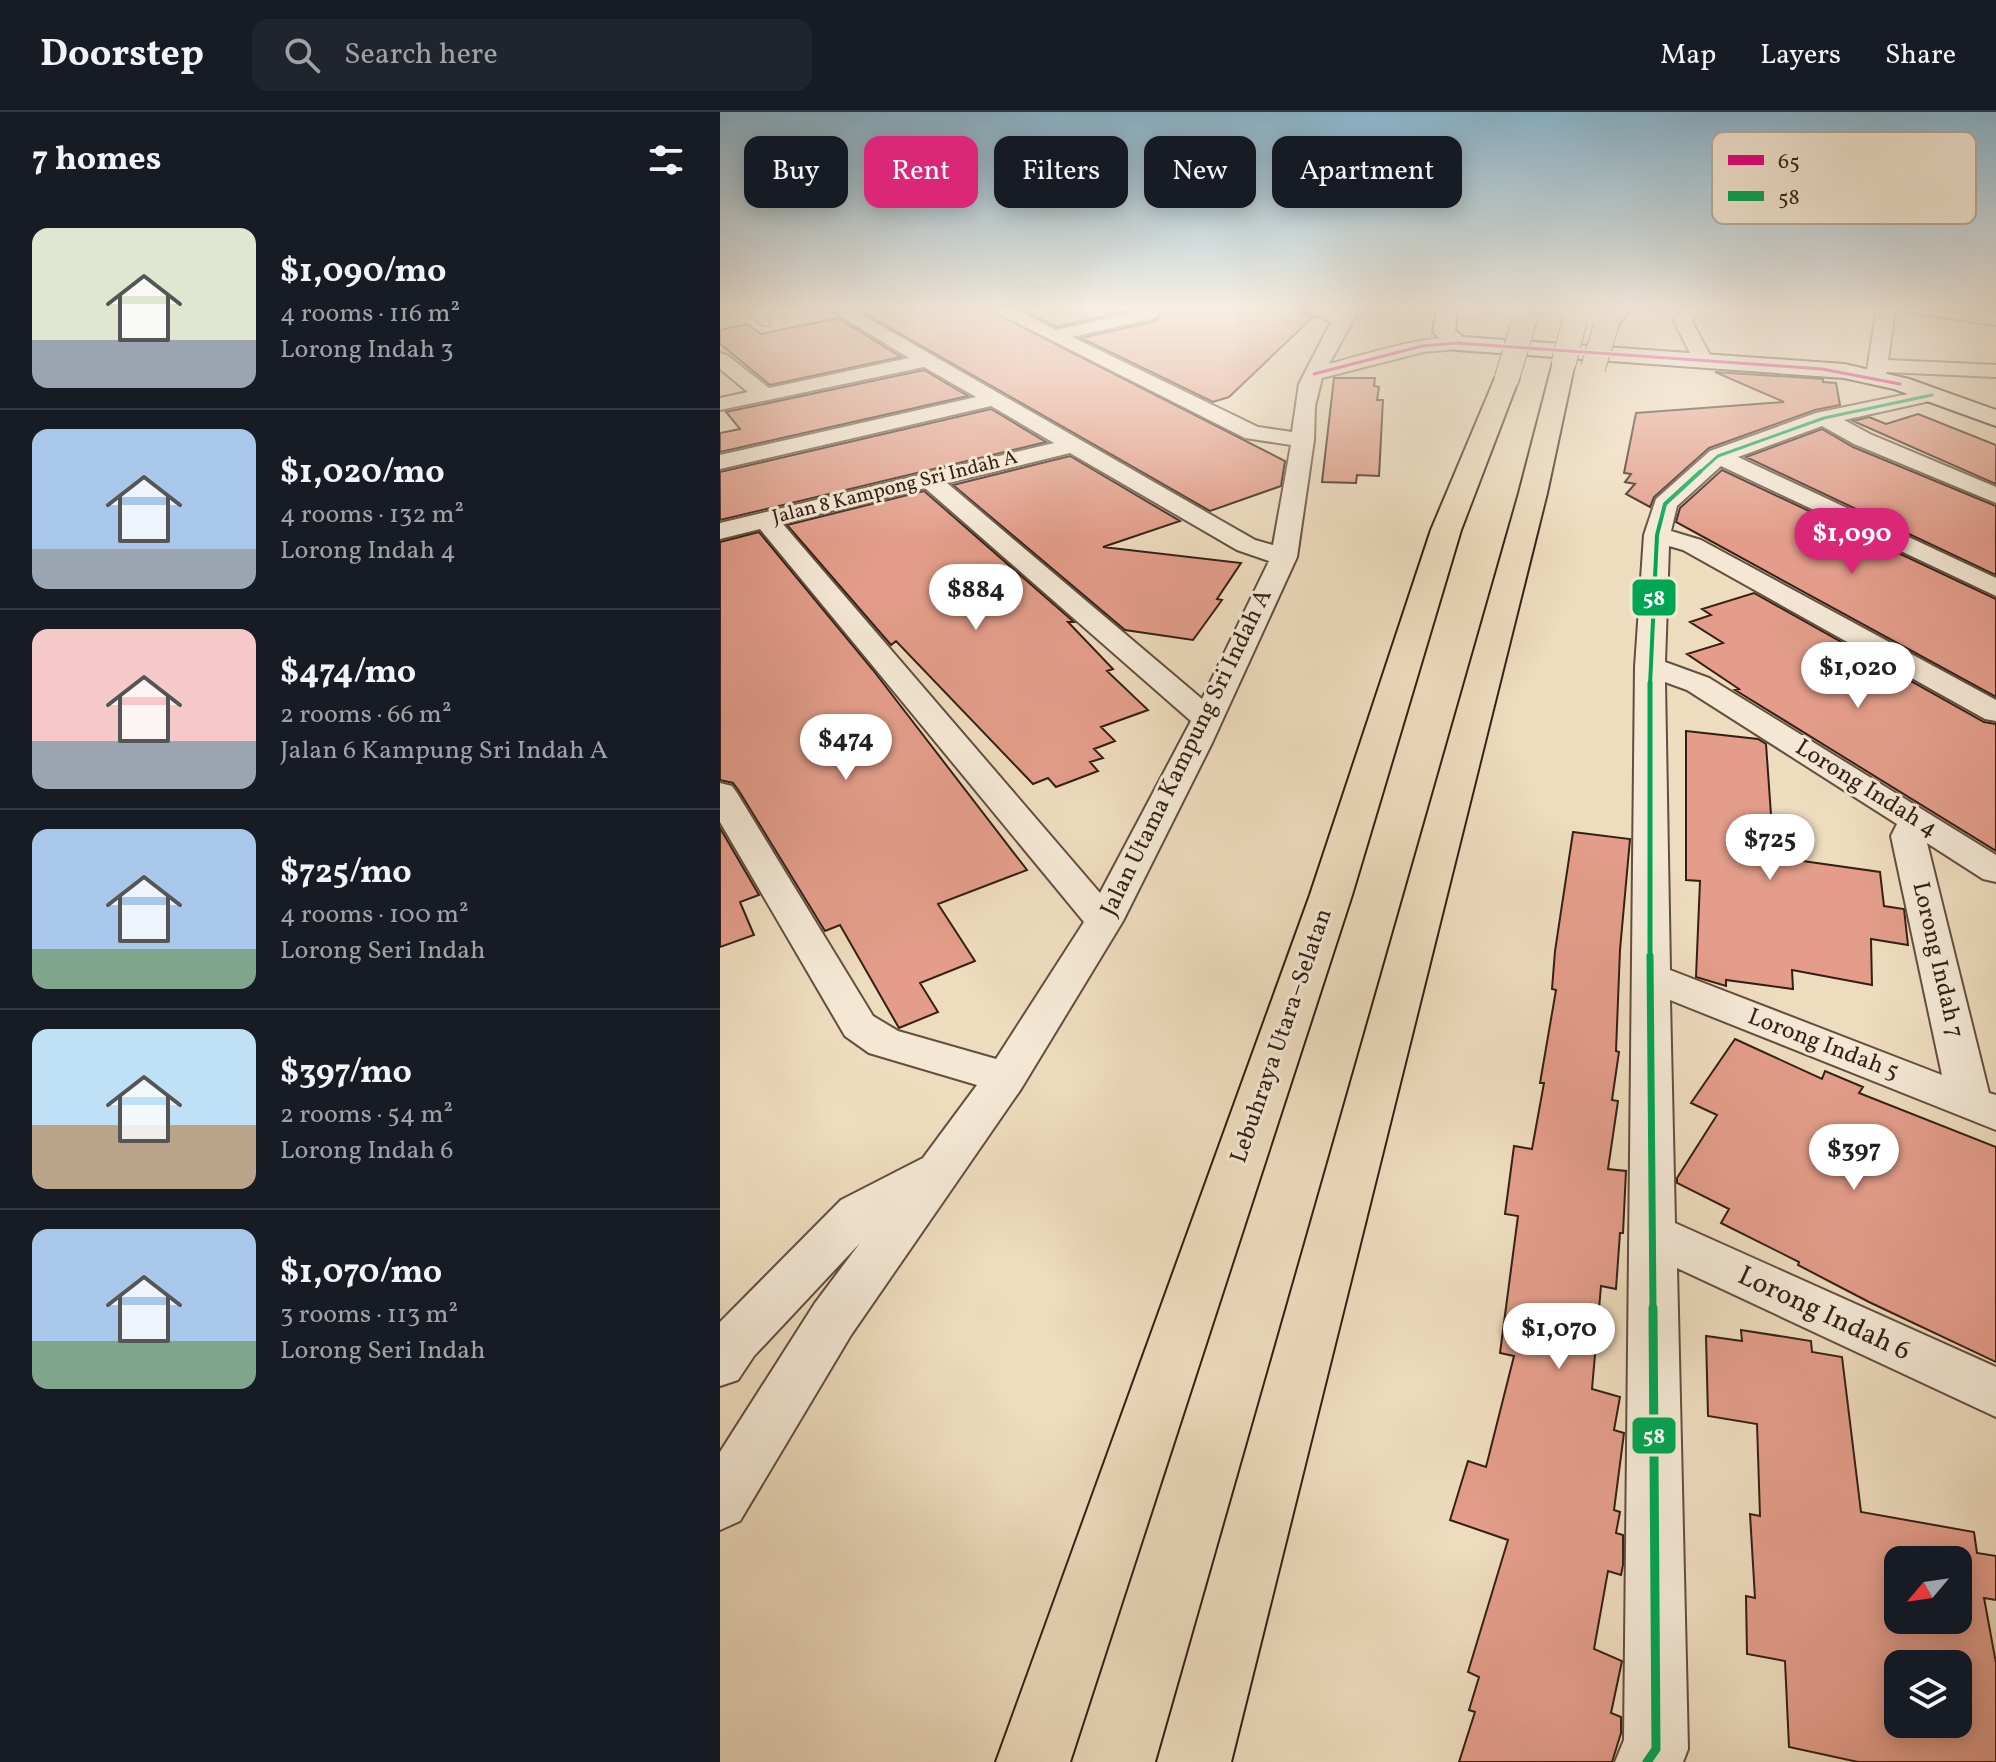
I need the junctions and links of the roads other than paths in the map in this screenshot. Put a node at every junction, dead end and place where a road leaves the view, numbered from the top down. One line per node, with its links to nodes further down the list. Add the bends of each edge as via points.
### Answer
1 (752, 385): 9 (street)
2 (812, 385): 9 (street)
3 (966, 385): 11 (street)
4 (1154, 385): 15 (street, via 1253,433)
5 (1311, 385): 15 (street, Jalan Utama Kampung Sri Indah A)
6 (1504, 385): 41 (highway, Lebuhraya Utara–Selatan, bridge, via 1446,530 1331,895)
7 (1564, 385): 42 (highway)
8 (1908, 385): 10 (street)
9 (765, 395): 12 (street)
10 (1932, 395): 13 (street); 14 (street)
11 (992, 400): 16 (street); 18 (street)
12 (720, 404)
13 (1824, 418): 17 (street); 20 (street)
14 (1996, 419)
15 (1303, 440): 24 (street, Jalan Utama Kampung Sri Indah A)
16 (1070, 446): 19 (street, Jalan 8 Kampong Sri Indah A); 24 (street, via 1246,545)
17 (1718, 456): 23 (street, via 1665,504); 25 (street)
18 (720, 462)
19 (930, 480): 21 (street, Jalan 8 Kampong Sri Indah A); 28 (street)
20 (1996, 496)
21 (766, 520): 22 (street, Jalan 8 Kampong Sri Indah A); 32 (street)
22 (720, 531)
23 (1657, 535): 26 (street); 27 (street, via 1692,545)
24 (1284, 557): 28 (street, Jalan Utama Kampung Sri Indah A)
25 (1996, 588)
26 (1650, 667): 30 (street, Lorong Indah 4, via 1698,684); 33 (street)
27 (1996, 712)
28 (1206, 718): 32 (street, Jalan Utama Kampung Sri Indah A)
29 (720, 793): 34 (street, via 859,1026 884,1042)
30 (1916, 820): 31 (street, Lorong Indah 4); 35 (street, Lorong Indah 7, via 1908,836)
31 (1996, 871)
32 (1104, 921): 34 (street, Jalan Utama Kampung Sri Indah A)
33 (1650, 977): 35 (street, Lorong Indah 5); 37 (street)
34 (1006, 1078): 36 (street, Jalan Utama Kampung Sri Indah A)
35 (1983, 1108)
36 (944, 1167): 38 (street, via 858,1214); 40 (street, Jalan Utama Kampung Sri Indah A, via 833,1319)
37 (1652, 1234): 39 (street, Lorong Indah 6); 43 (street, via 1656,1749)
38 (720, 1363)
39 (1996, 1393)
40 (720, 1502)
41 (1033, 1762)
42 (1194, 1762)
43 (1647, 1762)

